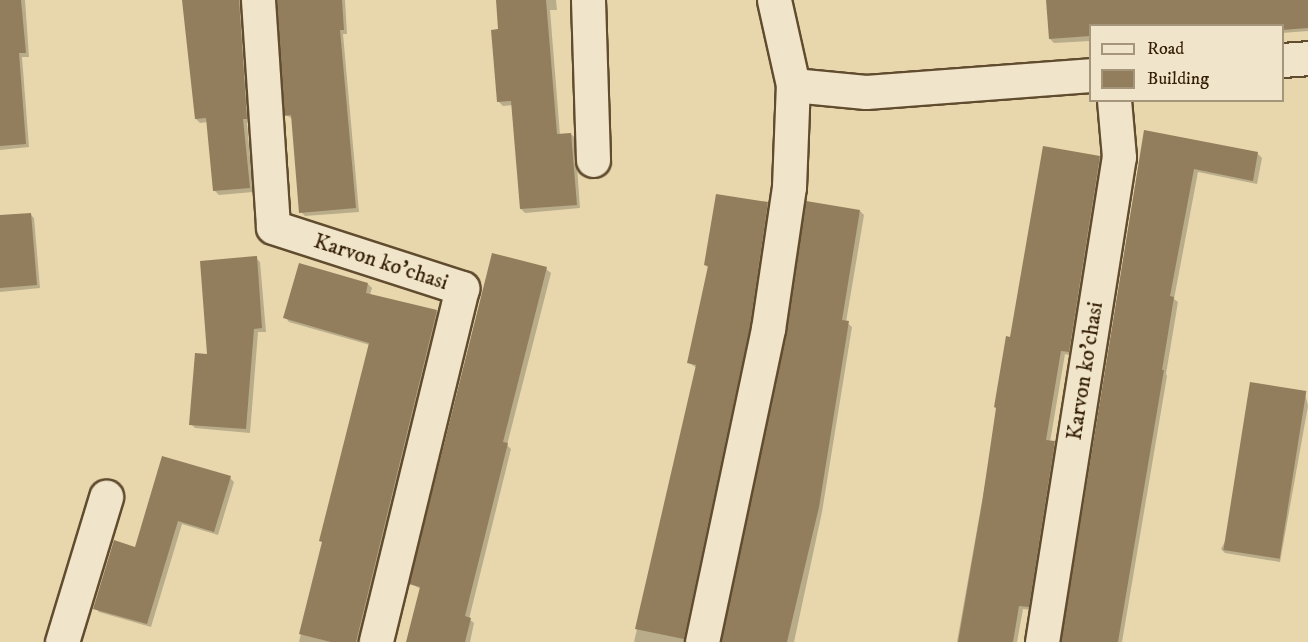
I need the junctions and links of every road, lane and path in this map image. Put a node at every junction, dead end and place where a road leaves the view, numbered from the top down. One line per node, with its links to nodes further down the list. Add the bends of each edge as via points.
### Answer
1 (258, 0): 12 (street, Karvon ko'chasi, via 273,227 462,288)
2 (588, 0): 9 (street)
3 (774, 0): 7 (street)
4 (1308, 58): 5 (street)
5 (1284, 60)
6 (1089, 75): 7 (street, via 866,92)
7 (793, 85): 13 (street, via 789,187 768,329)
8 (1114, 102): 14 (street, Karvon ko'chasi, via 1119,157)
9 (593, 160)
10 (106, 496): 11 (street)
11 (62, 642)
12 (376, 642)
13 (702, 642)
14 (1042, 642)

